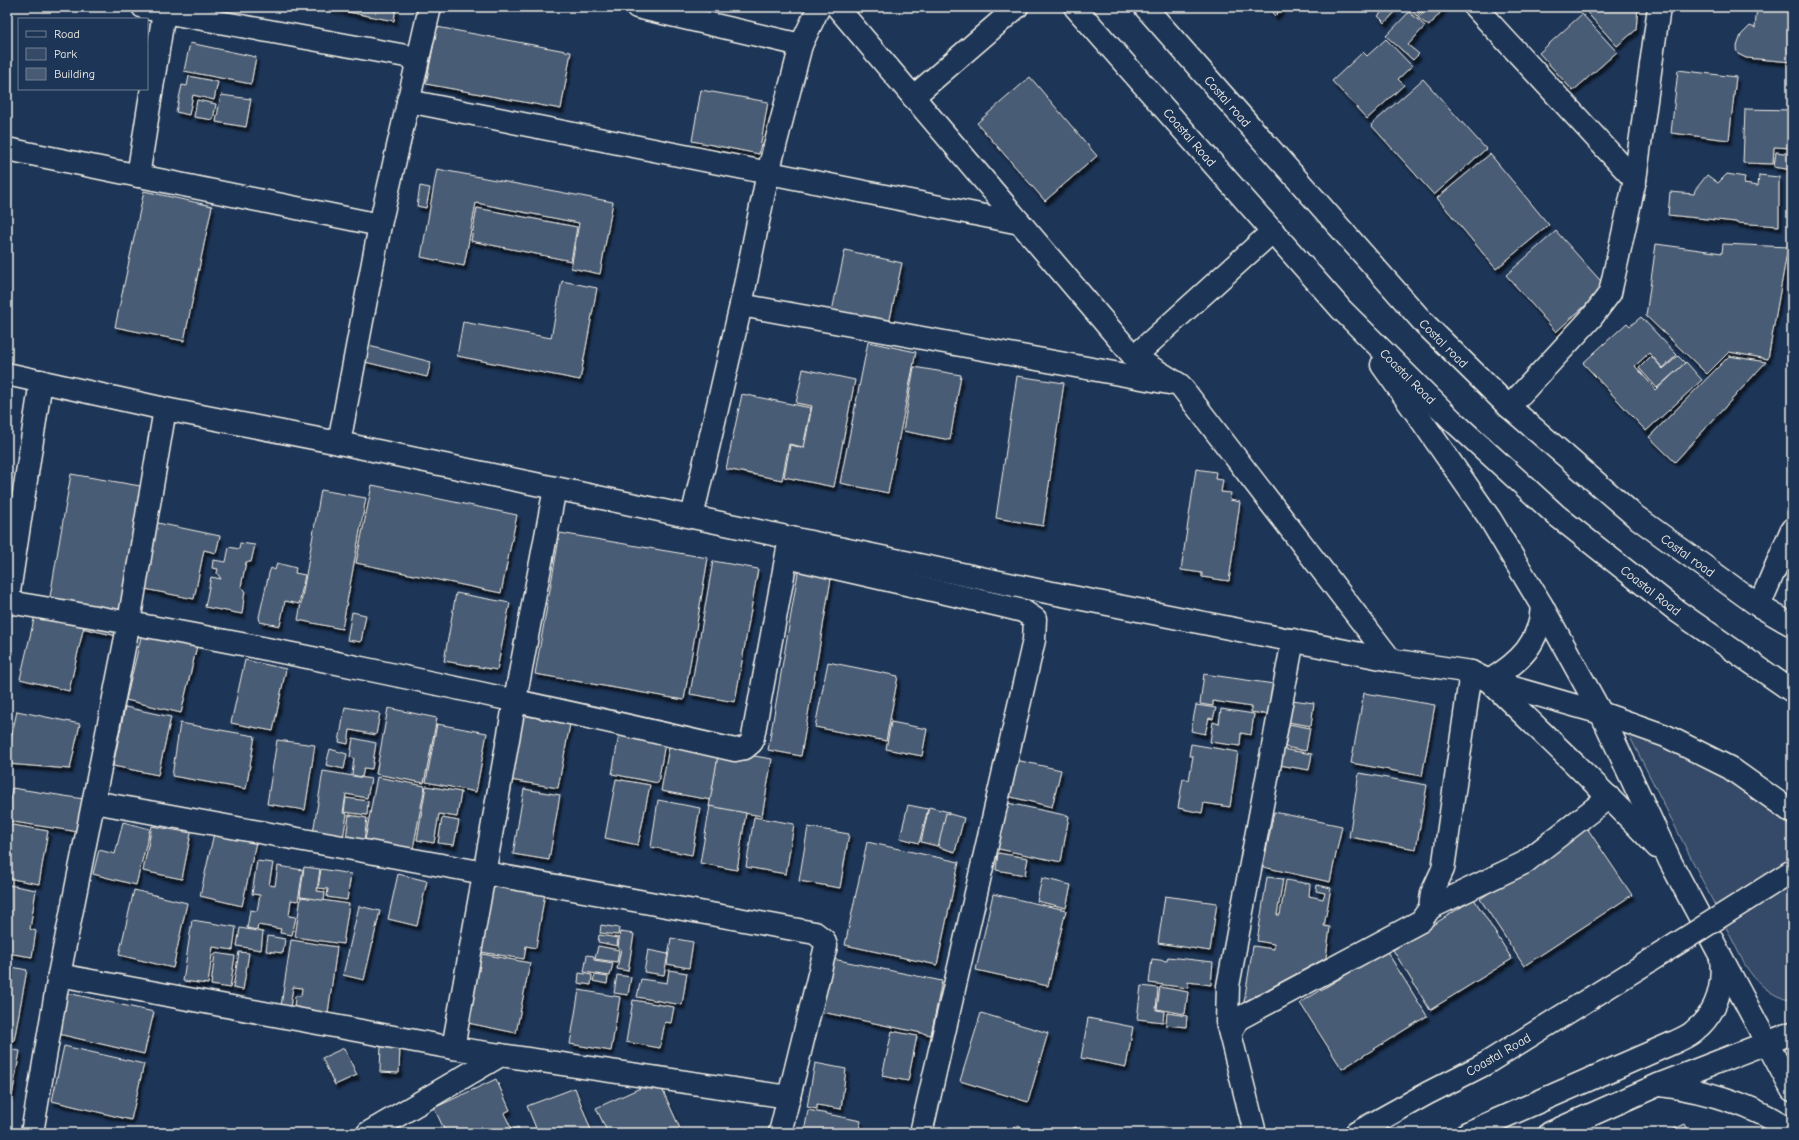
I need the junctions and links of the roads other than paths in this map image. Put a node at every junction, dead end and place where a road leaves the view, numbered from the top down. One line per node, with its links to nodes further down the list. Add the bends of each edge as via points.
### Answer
1 (143, 7): 11 (main road)
2 (430, 7): 13 (main road)
3 (637, 7): 12 (main road)
4 (819, 7): 12 (main road)
5 (837, 7): 14 (main road)
6 (1017, 7): 14 (main road)
7 (1075, 7): 22 (main road, Coastal Road)
8 (1145, 7): 29 (main road, Costal road, via 1424,323)
9 (1475, 7): 19 (main road)
10 (1659, 7): 19 (main road)
11 (165, 9): 13 (main road); 18 (main road)
12 (801, 45): 17 (main road)
13 (417, 58): 15 (main road)
14 (913, 97): 20 (main road)
15 (408, 101): 17 (main road); 21 (main road)
16 (7, 149): 18 (main road)
17 (768, 173): 20 (main road); 23 (main road)
18 (138, 176): 21 (main road)
19 (1635, 180): 29 (main road, via 1610,293 1592,317)
20 (1020, 223): 25 (main road)
21 (380, 225): 31 (main road)
22 (1273, 231): 24 (main road, Coastal Road); 25 (main road)
23 (741, 305): 28 (main road); 33 (main road)
24 (1341, 309): 37 (main road, via 1490,519); 44 (main road, Coastal Road, via 1452,420 1556,515 1677,611)
25 (1134, 357): 28 (main road)
26 (7, 374): 27 (main road)
27 (41, 381): 30 (main road); 36 (main road)
28 (1180, 385): 42 (main road)
29 (1509, 407): 38 (main road, Costal road, via 1635,516)
30 (165, 410): 31 (main road); 39 (main road)
31 (339, 443): 32 (main road)
32 (555, 488): 33 (main road); 45 (main road)
33 (692, 517): 35 (main road)
34 (1792, 529): 38 (main road)
35 (789, 548): 41 (main road, via 1042,591); 45 (main road, via 752,742 745,748 735,750); 68 (main road, via 1023,611 1035,619 1034,640)
36 (7, 604): 39 (main road)
37 (1542, 606): 43 (main road, via 1537,633 1518,661); 46 (main road)
38 (1759, 606): 40 (main road, Costal road)
39 (129, 622): 45 (main road); 48 (main road)
40 (1792, 625)
41 (1293, 640): 42 (main road); 56 (main road, via 1228,986 1227,1022)
42 (1391, 660): 43 (main road)
43 (1480, 676): 46 (main road); 47 (main road); 53 (main road, via 1443,869 1432,893)
44 (1792, 691)
45 (515, 700): 52 (main road)
46 (1601, 713): 49 (main road, via 1666,736 1730,768); 50 (main road)
47 (1609, 797): 50 (main road); 53 (main road, via 1524,863)
48 (94, 802): 52 (main road); 55 (main road)
49 (1792, 812)
50 (1670, 861): 54 (main road)
51 (1792, 871): 70 (main road, Coastal Road, bridge, via 1485,1064)
52 (486, 873): 59 (main road); 63 (main road, via 815,934 824,940 826,946)
53 (1430, 908): 56 (main road, via 1420,921 1238,1019)
54 (1720, 953): 58 (main road); 71 (main road, via 1723,975 1719,996 1709,1016 1694,1032)
55 (59, 975): 59 (main road); 65 (main road)
56 (1230, 1033): 69 (main road)
57 (1792, 1033): 58 (main road)
58 (1767, 1042): 61 (main road); 62 (main road)
59 (454, 1048): 60 (main road)
60 (501, 1055): 63 (main road); 66 (main road)
61 (1658, 1085): 64 (main road, via 1721,1096 1750,1108); 72 (main road)
62 (1792, 1090)
63 (789, 1097): 67 (main road)
64 (1792, 1131)
65 (32, 1133)
66 (368, 1133)
67 (780, 1133)
68 (921, 1133)
69 (1255, 1133)
70 (1356, 1133)
71 (1467, 1133)
72 (1550, 1133)

